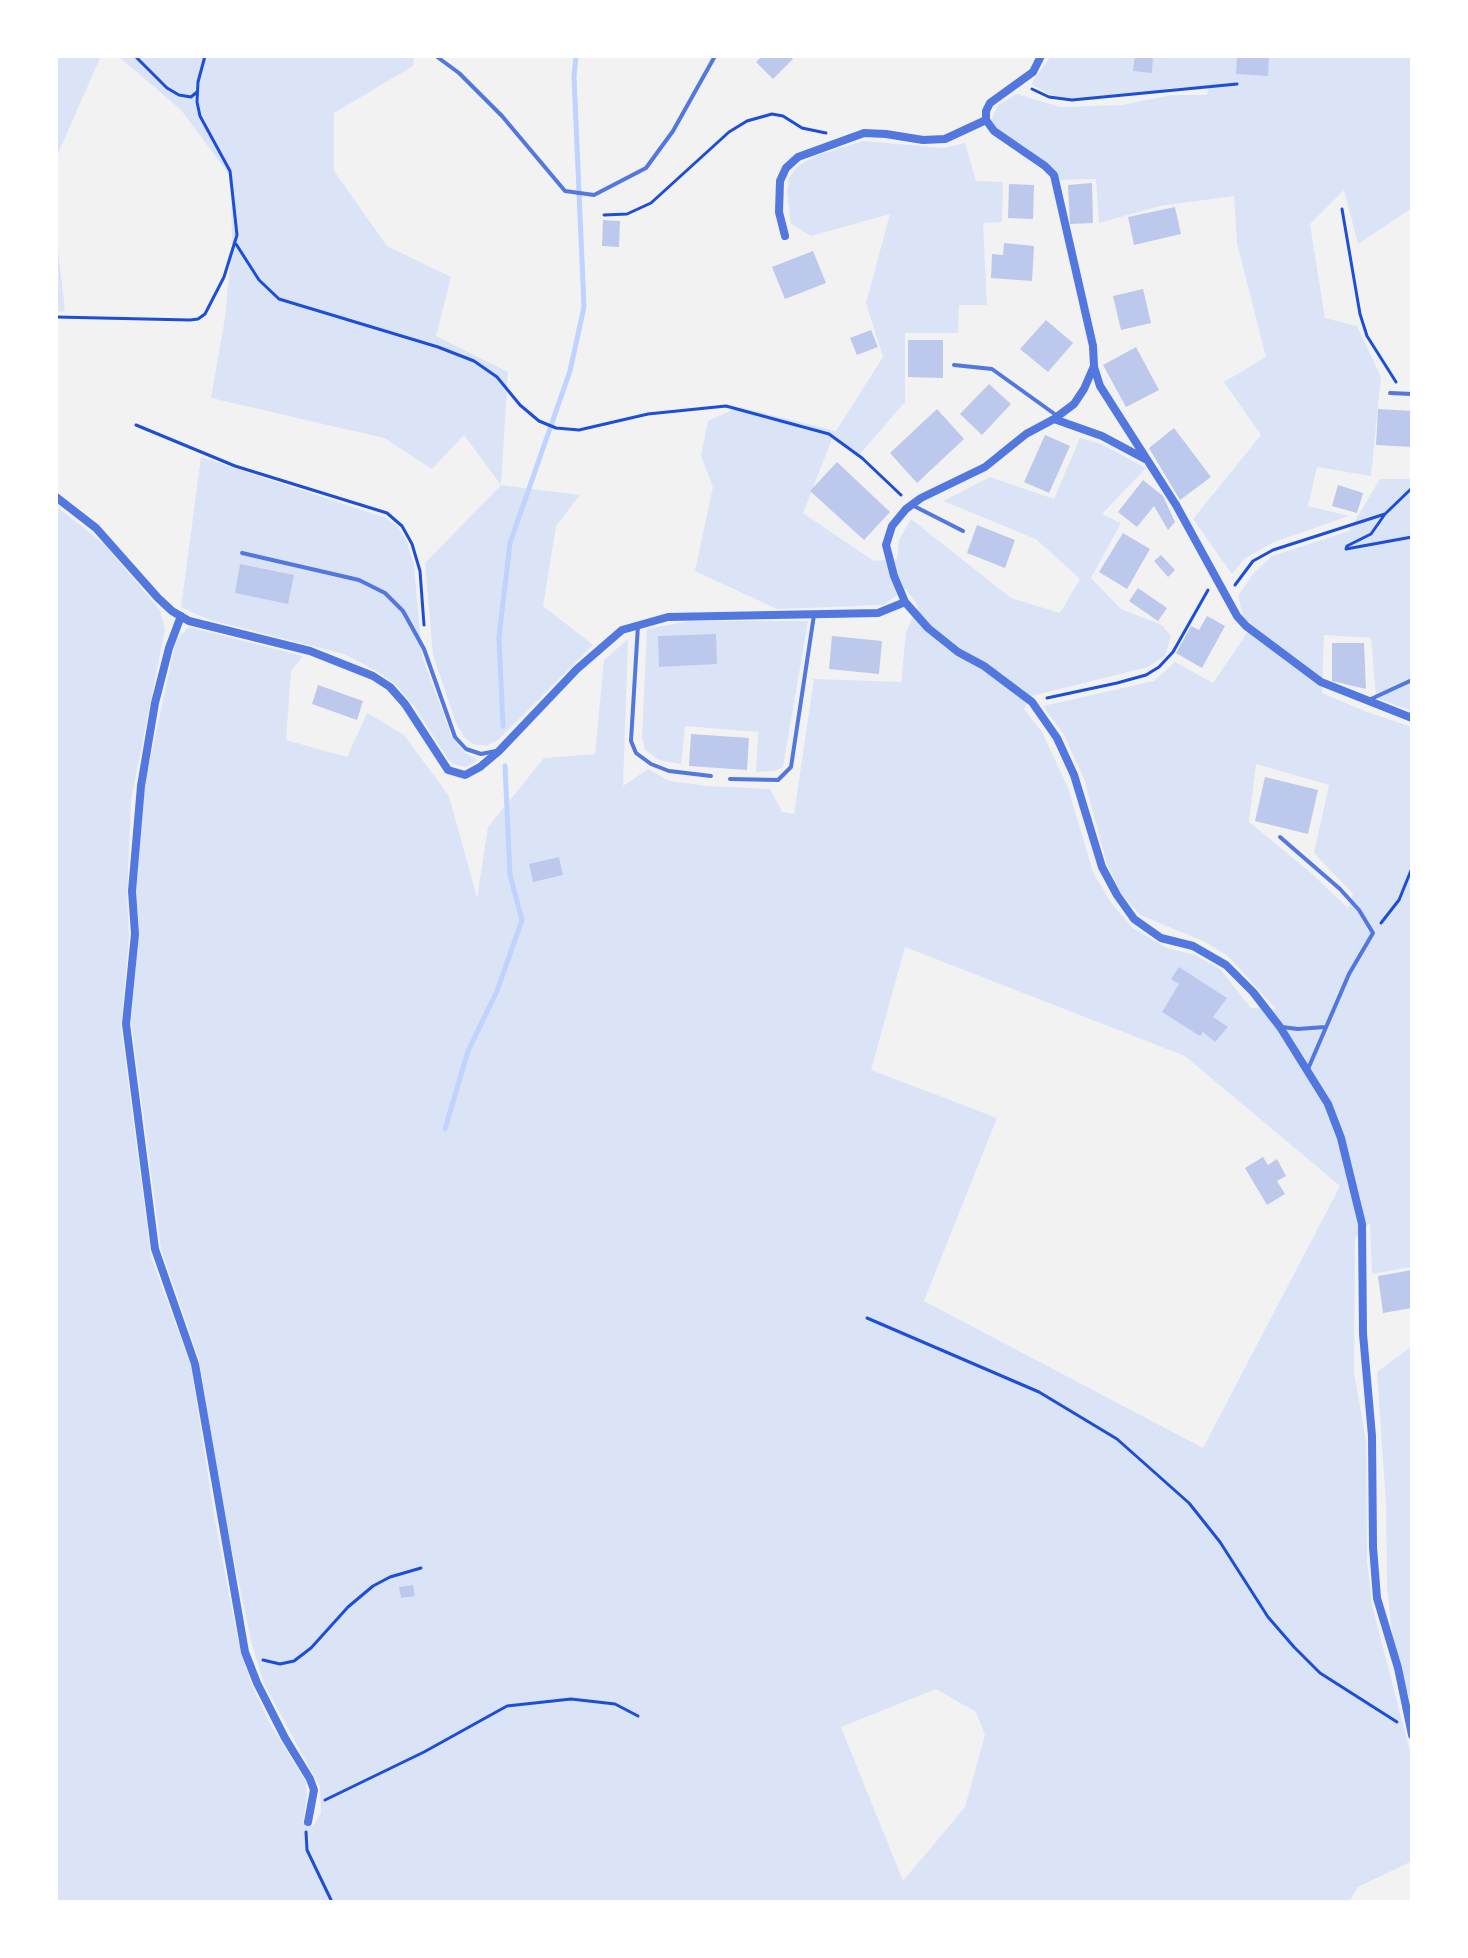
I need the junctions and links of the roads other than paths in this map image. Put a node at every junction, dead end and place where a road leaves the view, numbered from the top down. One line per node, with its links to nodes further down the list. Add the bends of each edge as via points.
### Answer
1 (436, 56): 2 (lane, via 502,116 565,191 594,195 646,168)
2 (715, 56)
3 (1041, 56): 4 (street, via 1033,72 990,103)
4 (986, 120): 5 (street, via 945,139 875,133 798,157 780,181); 7 (street, via 1054,175)
5 (785, 236)
6 (954, 365): 10 (lane, via 992,369)
7 (1094, 366): 10 (street, via 1074,404); 11 (street, via 1100,386)
8 (1390, 393): 9 (lane)
9 (1412, 394)
10 (1056, 418): 11 (street); 13 (street, via 985,467)
11 (1145, 459): 21 (street, via 1246,626 1321,682)
12 (56, 497): 18 (street, via 96,528 158,598)
13 (911, 505): 14 (lane); 16 (street, via 892,526 886,545)
14 (963, 531)
15 (242, 553): 23 (lane, via 359,580 385,593 403,611 424,649 455,737 466,749 481,754)
16 (905, 602): 17 (street, via 878,613); 27 (street, via 948,644 1032,702 1063,750 1102,867 1134,919 1161,938 1193,946 1226,965)
17 (814, 615): 19 (street, via 700,614); 25 (lane, via 791,767 778,780)
18 (181, 616): 23 (street, via 310,651 373,676 405,704 448,770 465,775); 31 (street, via 155,703 141,786 126,1024 155,1249 195,1364 245,1652 310,1779 314,1790)
19 (638, 624): 23 (street, via 622,630 577,669); 24 (lane, via 631,741 636,753 669,771)
20 (1412, 680): 21 (lane)
21 (1367, 700): 22 (street)
22 (1412, 718)
23 (499, 751)
24 (711, 776)
25 (730, 779)
26 (1280, 837): 28 (lane, via 1340,889 1373,933)
27 (1280, 1027): 28 (lane); 29 (street)
28 (1325, 1027): 29 (lane)
29 (1308, 1069): 30 (street, via 1341,1138 1362,1224 1377,1598)
30 (1411, 1733)
31 (308, 1822)

